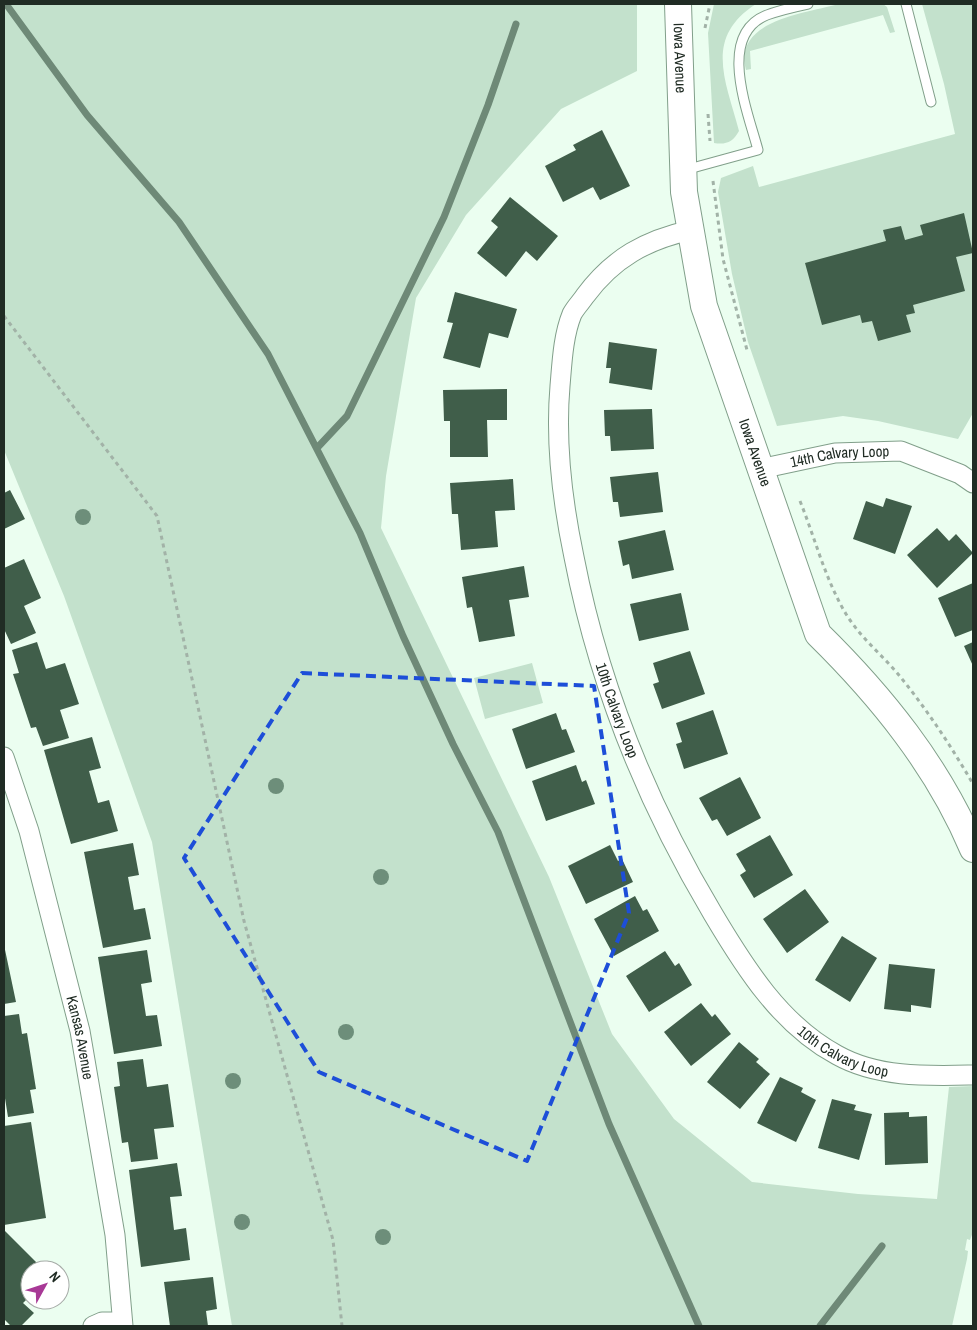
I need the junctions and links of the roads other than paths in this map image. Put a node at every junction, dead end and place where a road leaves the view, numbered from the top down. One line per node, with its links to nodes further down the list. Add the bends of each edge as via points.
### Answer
1 (678, 4): 5 (street, Iowa Avenue)
2 (808, 4): 5 (lane, via 766,15 744,35 738,68 758,150)
3 (906, 4): 4 (lane)
4 (931, 102)
5 (684, 171): 6 (street, Iowa Avenue)
6 (691, 230): 7 (street, Iowa Avenue, via 704,306); 11 (street, 10th Calvary Loop, via 666,235 638,247 598,278 572,314 562,358 557,423 562,498 586,618 612,703 647,790 684,866 752,978 798,1028 838,1056 880,1071 920,1076)
7 (760, 469): 8 (street, 14th Calvary Loop, via 835,453 901,451 960,474); 10 (street, Iowa Avenue, via 818,634 851,666 914,742 959,814)
8 (973, 483)
9 (4, 757): 12 (street, Kansas Avenue, via 29,831 80,1031 115,1235)
10 (973, 849)
11 (973, 1075)
12 (122, 1324): 13 (street, via 102,1322)
13 (93, 1326)

